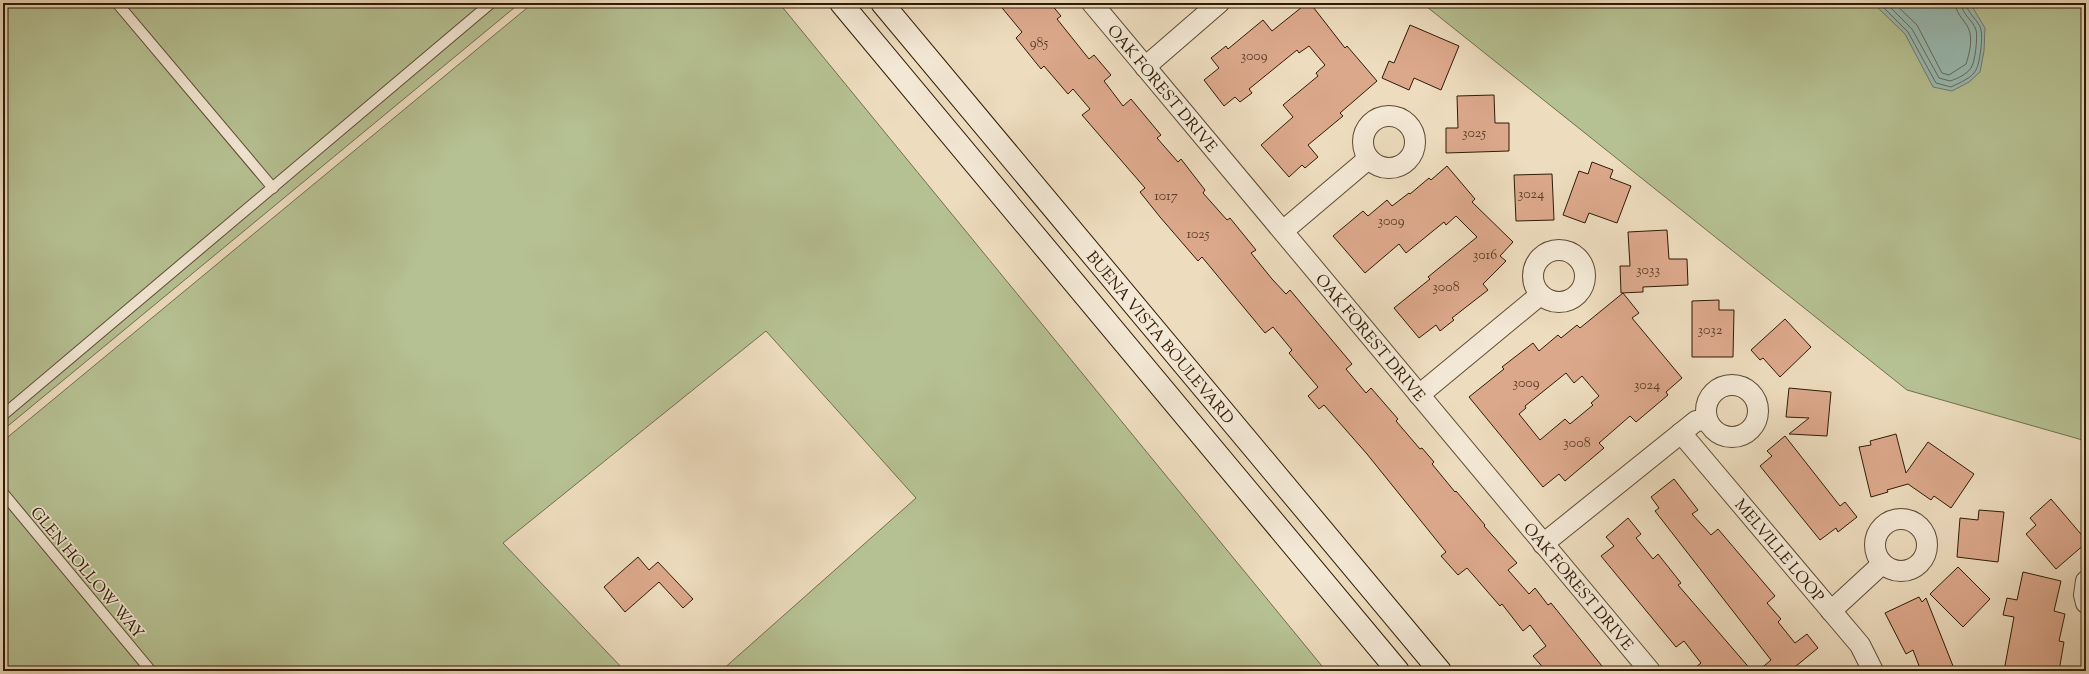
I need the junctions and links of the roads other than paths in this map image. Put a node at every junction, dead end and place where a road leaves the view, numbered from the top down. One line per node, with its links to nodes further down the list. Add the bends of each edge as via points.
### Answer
1 (117, 3): 9 (lane)
2 (491, 3): 9 (lane)
3 (841, 3): 23 (main road, BUENA VISTA BOULEVARD)
4 (882, 3): 24 (main road, BUENA VISTA BOULEVARD)
5 (1092, 3): 7 (street, OAK FOREST DRIVE)
6 (1219, 3): 7 (street)
7 (1145, 66): 10 (street, OAK FOREST DRIVE)
8 (1368, 159): 10 (street)
9 (273, 188): 13 (lane)
10 (1283, 231): 12 (street, OAK FOREST DRIVE)
11 (1540, 295): 12 (street)
12 (1419, 395): 17 (street, OAK FOREST DRIVE)
13 (5, 412)
14 (1707, 420): 15 (street, via 1696,421)
15 (1681, 433): 17 (street); 21 (street, MELVILLE LOOP)
16 (3, 493): 22 (lane, GLEN HOLLOW WAY)
17 (1544, 544): 25 (street, OAK FOREST DRIVE)
18 (1882, 564): 21 (street)
19 (2086, 582): 20 (street)
20 (2086, 603)
21 (1831, 611): 26 (street, MELVILLE LOOP, via 1860,645)
22 (151, 671)
23 (1398, 671)
24 (1440, 671)
25 (1650, 671)
26 (1873, 671)

